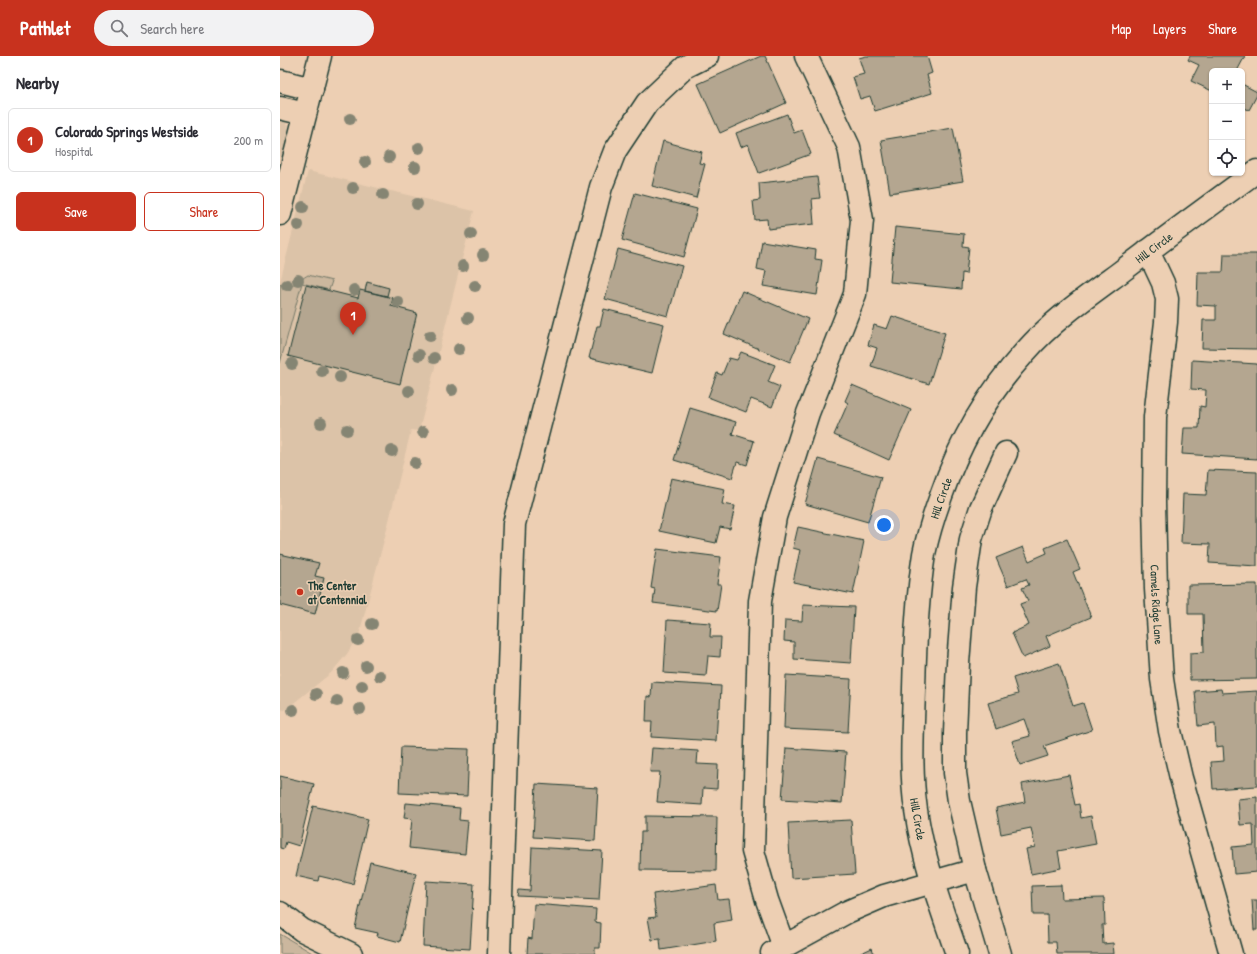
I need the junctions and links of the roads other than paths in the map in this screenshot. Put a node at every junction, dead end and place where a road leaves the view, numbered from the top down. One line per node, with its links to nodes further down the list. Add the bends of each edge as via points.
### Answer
1 (320, 56): 5 (street)
2 (707, 56): 17 (street, via 685,67 647,102 615,151 601,187 514,524)
3 (806, 56): 15 (street, via 849,147 862,220 855,294 808,413 775,517 760,601 753,851)
4 (280, 81): 5 (street)
5 (312, 89): 7 (street)
6 (280, 108): 7 (street)
7 (305, 114): 9 (street)
8 (1257, 171): 10 (street, Hill Circle)
9 (280, 214)
10 (1148, 251): 13 (street, Hill Circle, via 1072,308 1026,350 1004,376 980,410 962,443 934,515 924,552 915,636 912,774 921,839); 20 (street, Camels Ridge Lane, via 1163,283 1167,299 1156,417 1154,494 1156,589 1162,679 1181,778)
11 (1006, 453): 12 (street, via 981,508 971,539 958,663 955,772)
12 (975, 870): 13 (street); 19 (street)
13 (933, 883): 15 (street, via 884,896 847,912); 18 (street, Hill Circle)
14 (280, 912): 16 (street, via 302,930)
15 (778, 950)
16 (351, 954)
17 (499, 954)
18 (956, 954)
19 (1000, 954)
20 (1230, 954)

